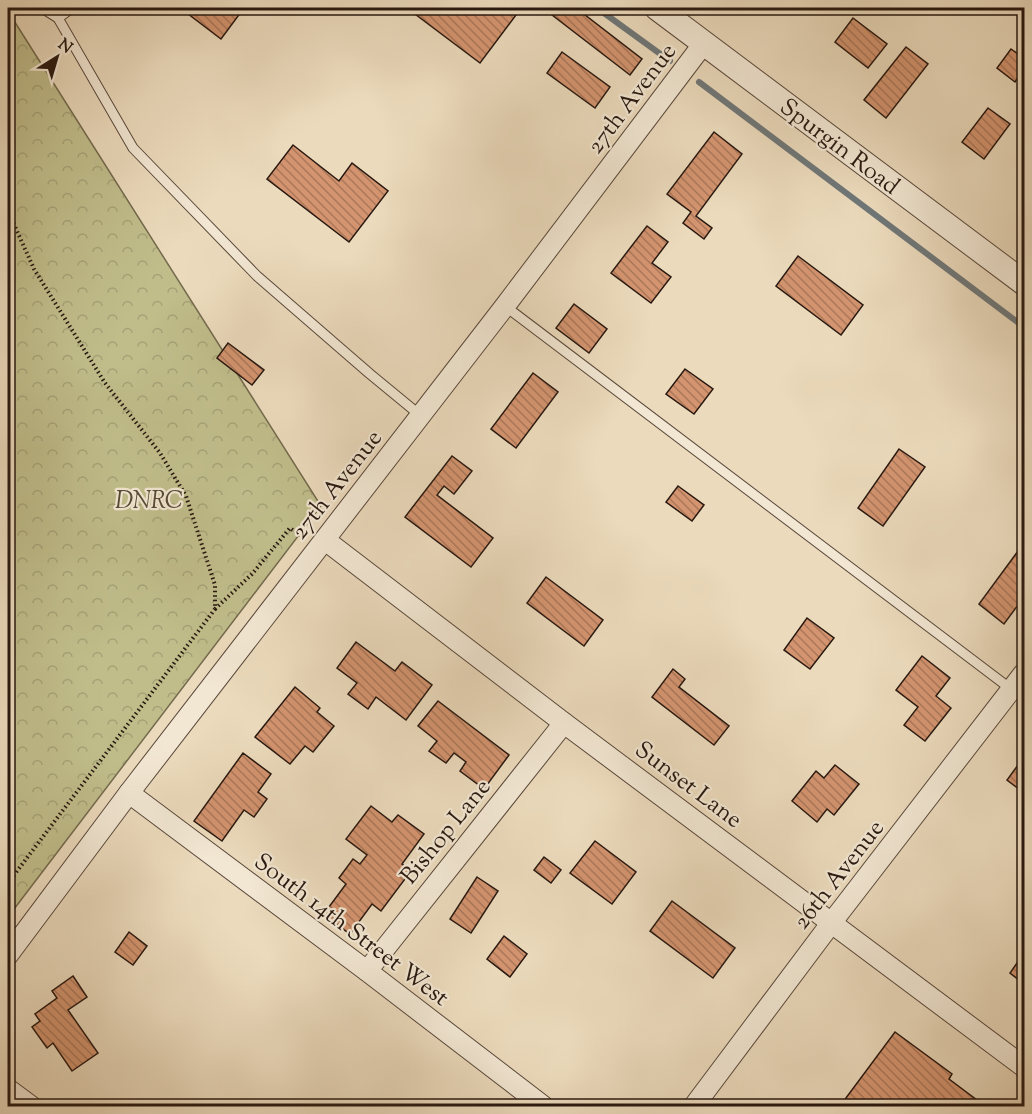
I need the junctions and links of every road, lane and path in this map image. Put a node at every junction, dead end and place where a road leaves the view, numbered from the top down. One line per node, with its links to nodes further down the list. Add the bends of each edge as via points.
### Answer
1 (42, 8): 4 (lane)
2 (72, 8): 4 (lane)
3 (657, 8): 5 (street, Spurgin Road)
4 (58, 18): 9 (lane, via 133,148 257,276)
5 (704, 43): 7 (street, Spurgin Road); 8 (street, 27th Avenue)
6 (8, 211): 11 (path, via 34,269 105,383 160,453 186,496 216,585)
7 (1024, 283)
8 (505, 306): 9 (street, 27th Avenue); 13 (lane)
9 (421, 416): 10 (street, 27th Avenue)
10 (322, 544): 11 (path, via 290,528 252,574); 14 (street, Sunset Lane); 15 (street, 27th Avenue)
11 (215, 609): 16 (path)
12 (1024, 673): 13 (street, 26th Avenue)
13 (1018, 694): 17 (street, 26th Avenue)
14 (564, 723): 17 (street, Sunset Lane); 19 (street, Bishop Lane)
15 (129, 793): 18 (street, 27th Avenue); 19 (street, South 14th Street West)
16 (8, 883)
17 (832, 922): 20 (street, Sunset Lane); 24 (street, 26th Avenue)
18 (8, 955)
19 (367, 971): 23 (street, South 14th Street West)
20 (1024, 1067)
21 (8, 1089): 22 (street)
22 (31, 1107)
23 (543, 1107)
24 (694, 1107)

